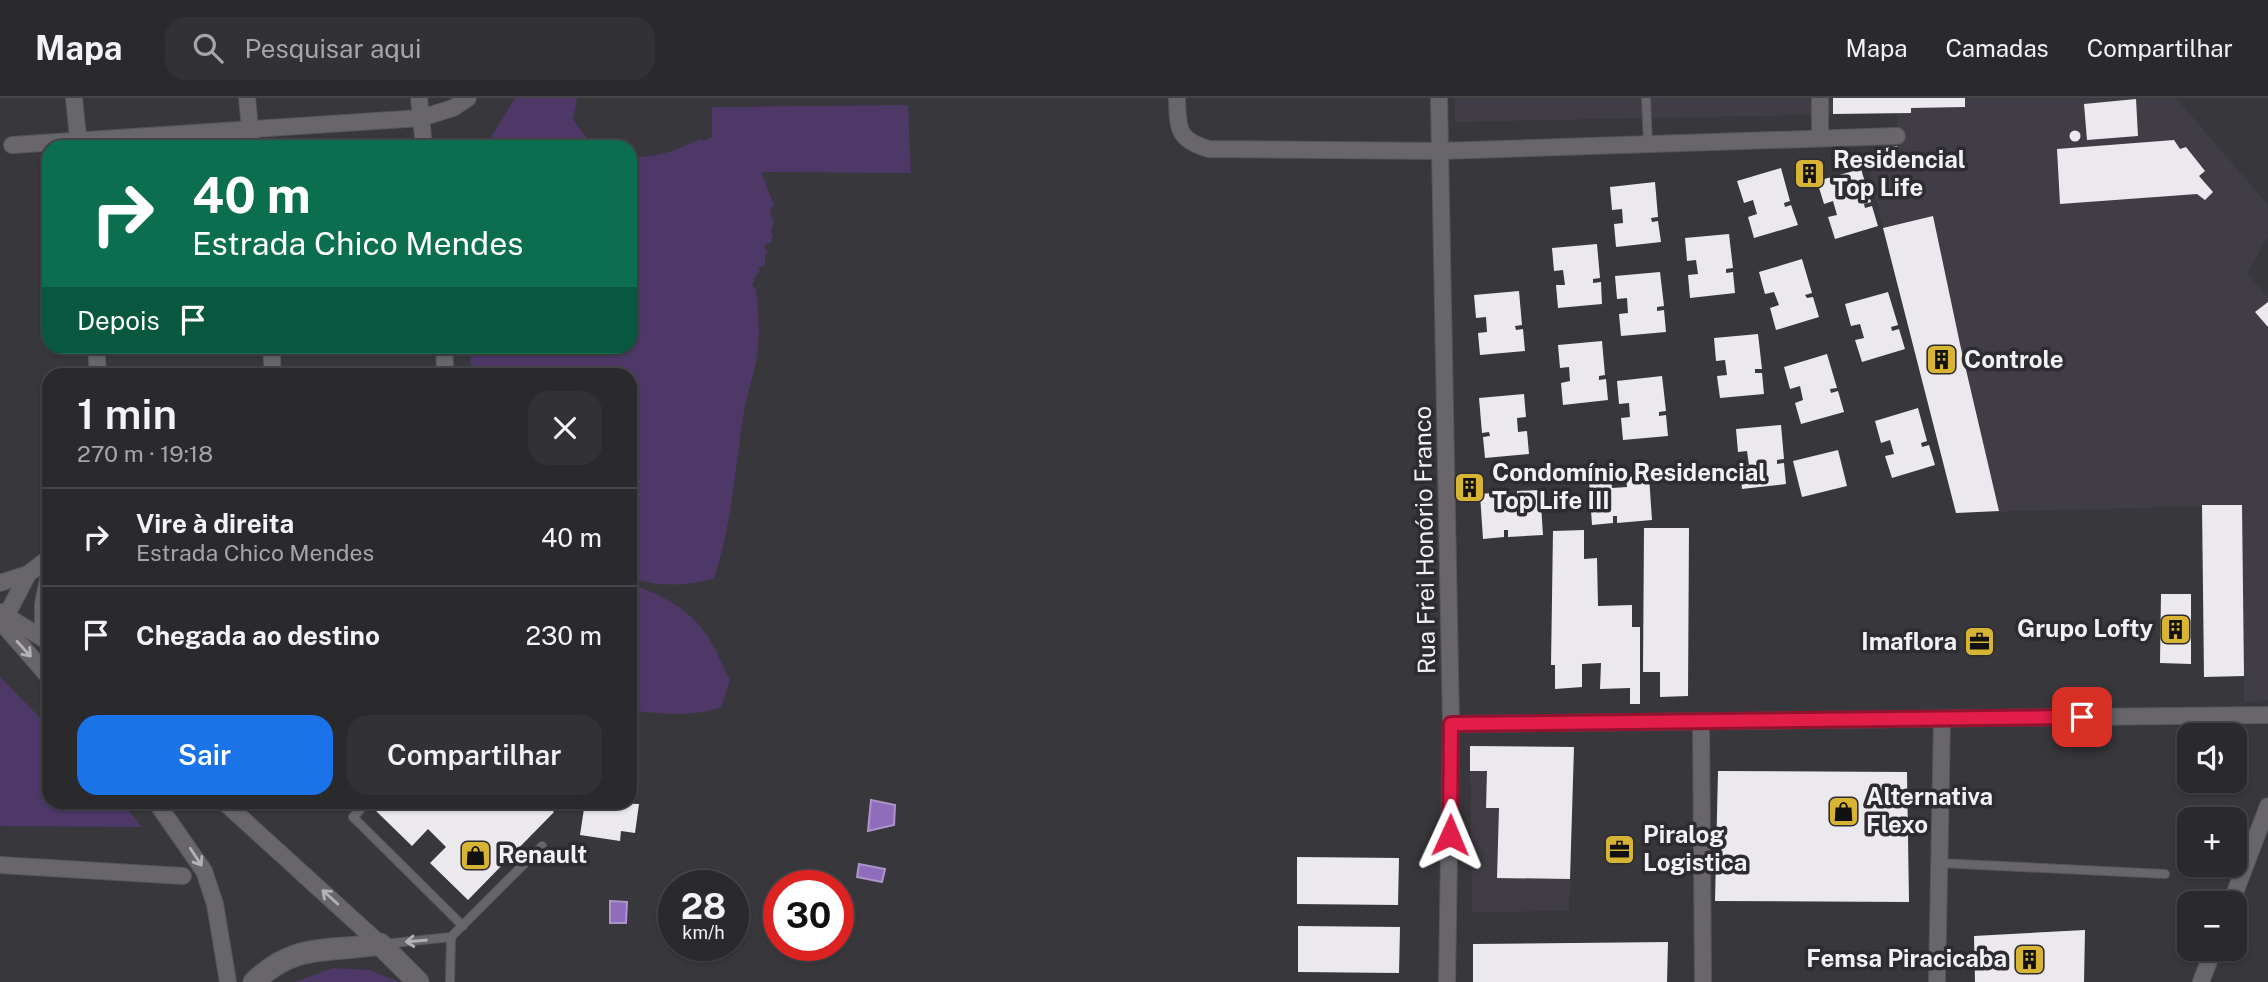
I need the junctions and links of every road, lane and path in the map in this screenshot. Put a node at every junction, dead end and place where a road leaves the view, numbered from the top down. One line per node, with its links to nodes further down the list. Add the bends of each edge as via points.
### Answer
1 (74, 98): 13 (street)
2 (247, 98): 12 (street)
3 (419, 98): 9 (street)
4 (468, 98): 9 (street)
5 (1177, 98): 19 (street, via 1181,134 1192,144 1209,149)
6 (1439, 98): 19 (street, Rua Frei Honório Franco)
7 (1646, 98): 16 (lane)
8 (1819, 98): 11 (street)
9 (421, 118): 12 (street); 15 (street)
10 (1897, 136): 11 (street)
11 (1819, 138): 16 (street)
12 (251, 139): 14 (street)
13 (78, 140)
14 (216, 140)
15 (423, 140)
16 (1648, 143): 19 (street)
17 (12, 145): 18 (street)
18 (42, 145)
19 (1440, 151): 31 (street, Rua Frei Honório Franco)
20 (444, 354): 21 (street)
21 (445, 365)
22 (42, 563): 23 (street)
23 (28, 574): 24 (street); 25 (street)
24 (0, 583)
25 (2, 618): 26 (street); 27 (street, one-way to 27)
26 (42, 638)
27 (42, 668)
28 (2268, 715): 29 (street)
29 (1942, 719): 30 (street); 37 (street)
30 (1701, 722): 31 (street); 51 (street)
31 (1451, 724): 50 (street, Rua Frei Honório Franco)
32 (2268, 806): 41 (street)
33 (161, 809): 46 (street, one-way to 46, via 204,871 215,904)
34 (232, 809): 44 (street, one-way to 34)
35 (361, 809): 42 (lane, via 353,817)
36 (542, 846): 42 (lane)
37 (1939, 863): 39 (lane); 52 (street)
38 (0, 865): 40 (street)
39 (2165, 874)
40 (183, 876)
41 (2236, 891)
42 (463, 926): 43 (lane)
43 (451, 937): 44 (lane, one-way to 44); 49 (lane)
44 (380, 944): 47 (main road, via 312,950 279,963); 48 (main road)
45 (2209, 961): 53 (street)
46 (228, 982)
47 (254, 982)
48 (418, 982)
49 (450, 982)
50 (1447, 982)
51 (1703, 982)
52 (1937, 982)
53 (2201, 982)

